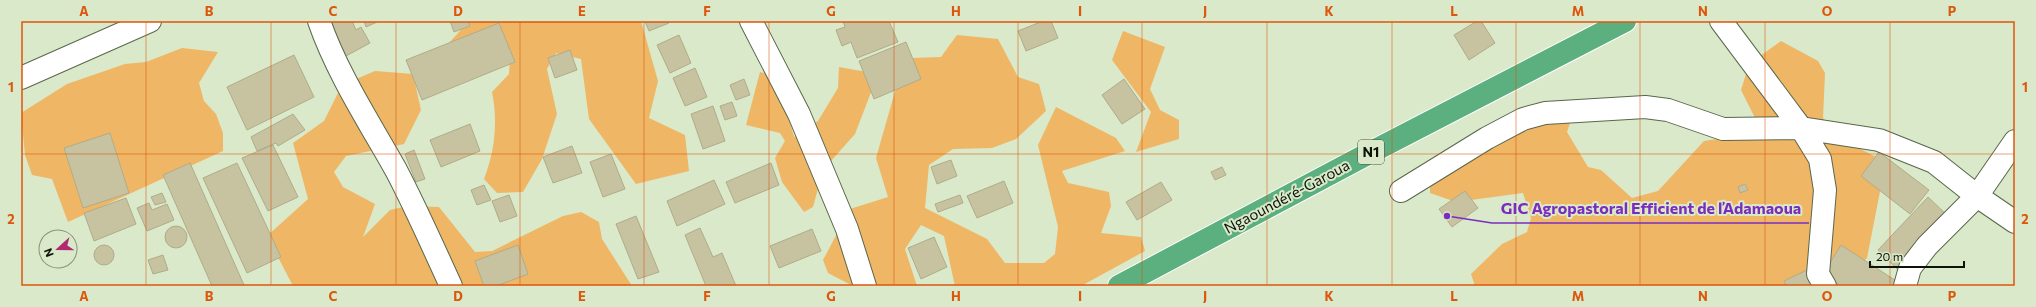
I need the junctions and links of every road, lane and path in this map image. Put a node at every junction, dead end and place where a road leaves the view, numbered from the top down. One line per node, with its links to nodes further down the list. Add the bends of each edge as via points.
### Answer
1 (150, 21): 6 (street)
2 (319, 21): 12 (street, via 325,39 405,188)
3 (751, 21): 13 (street, via 799,114 847,229)
4 (1625, 21): 14 (highway, Ngaoundéré-Garoua / N1)
5 (1721, 21): 7 (street)
6 (21, 78)
7 (1801, 128): 9 (street, via 1723,130 1668,110 1645,107 1545,113 1524,119 1487,138); 10 (street, via 1880,140 1909,151 1934,162); 15 (street, via 1820,159 1825,190 1818,274)
8 (2015, 141): 10 (street)
9 (1401, 191)
10 (1977, 196): 11 (street); 16 (street, via 1927,246 1910,268)
11 (2015, 222)
12 (451, 286)
13 (865, 286)
14 (1119, 286)
15 (1825, 286)
16 (1905, 286)

